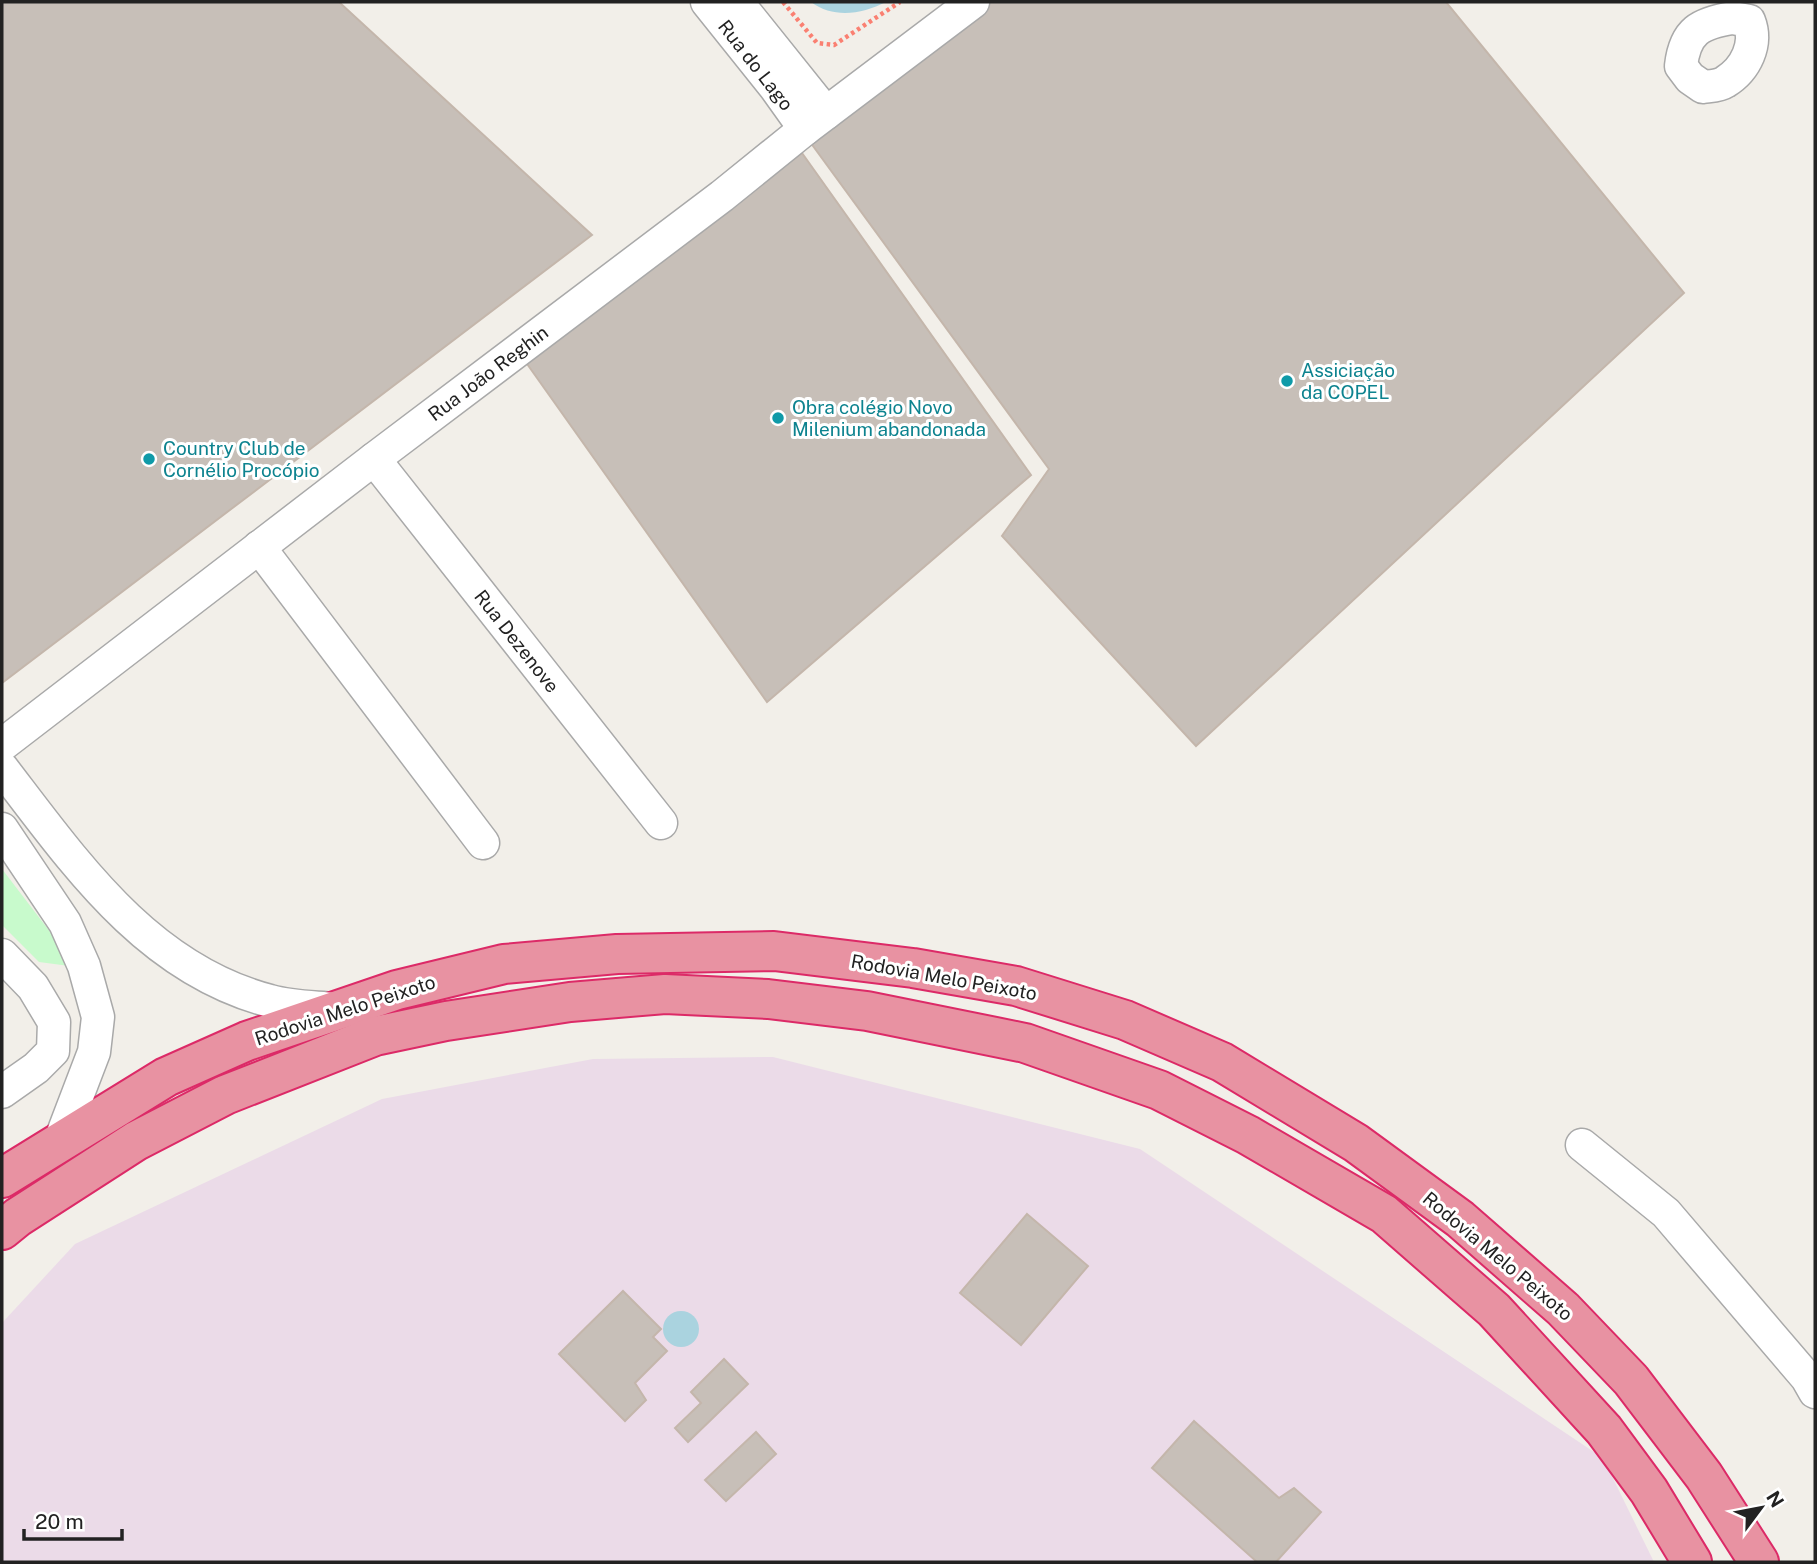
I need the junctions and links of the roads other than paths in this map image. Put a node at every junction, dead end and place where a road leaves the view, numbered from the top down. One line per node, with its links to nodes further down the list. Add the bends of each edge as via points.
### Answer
1 (706, 2): 4 (street, Rua do Lago, via 775,87)
2 (737, 2): 4 (street)
3 (973, 2): 4 (street, Rua João Reghin)
4 (816, 121): 5 (street, Rua João Reghin)
5 (374, 459): 6 (street, Rua João Reghin); 9 (street, Rua Dezenove)
6 (259, 547): 7 (street, Rua João Reghin); 11 (street)
7 (2, 745)
8 (2, 768): 13 (street, via 114,907 167,953 219,982 271,1002)
9 (660, 823)
10 (2, 829): 15 (street, via 65,923 85,966 98,1017 94,1052)
11 (484, 844)
12 (2, 955): 14 (street, via 33,987 54,1022 53,1051)
13 (334, 1009): 15 (highway, Rodovia Melo Peixoto, via 166,1077); 21 (highway, Rodovia Melo Peixoto, via 504,964 617,954 774,951 1016,986 1125,1020 1222,1062 1356,1143 1460,1219 1563,1309 1631,1380 1704,1476)
14 (2, 1091)
15 (60, 1141): 17 (highway, Rodovia Melo Peixoto)
16 (1582, 1145): 19 (street, via 1666,1213)
17 (2, 1178)
18 (2, 1230): 20 (highway, Rodovia Melo Peixoto, via 136,1141 225,1095 375,1036 570,1002 665,994 768,999 867,1011 1025,1043 1159,1090 1248,1135 1384,1214 1494,1310 1604,1430 1649,1491)
19 (1815, 1392)
20 (1692, 1562)
21 (1759, 1562)

